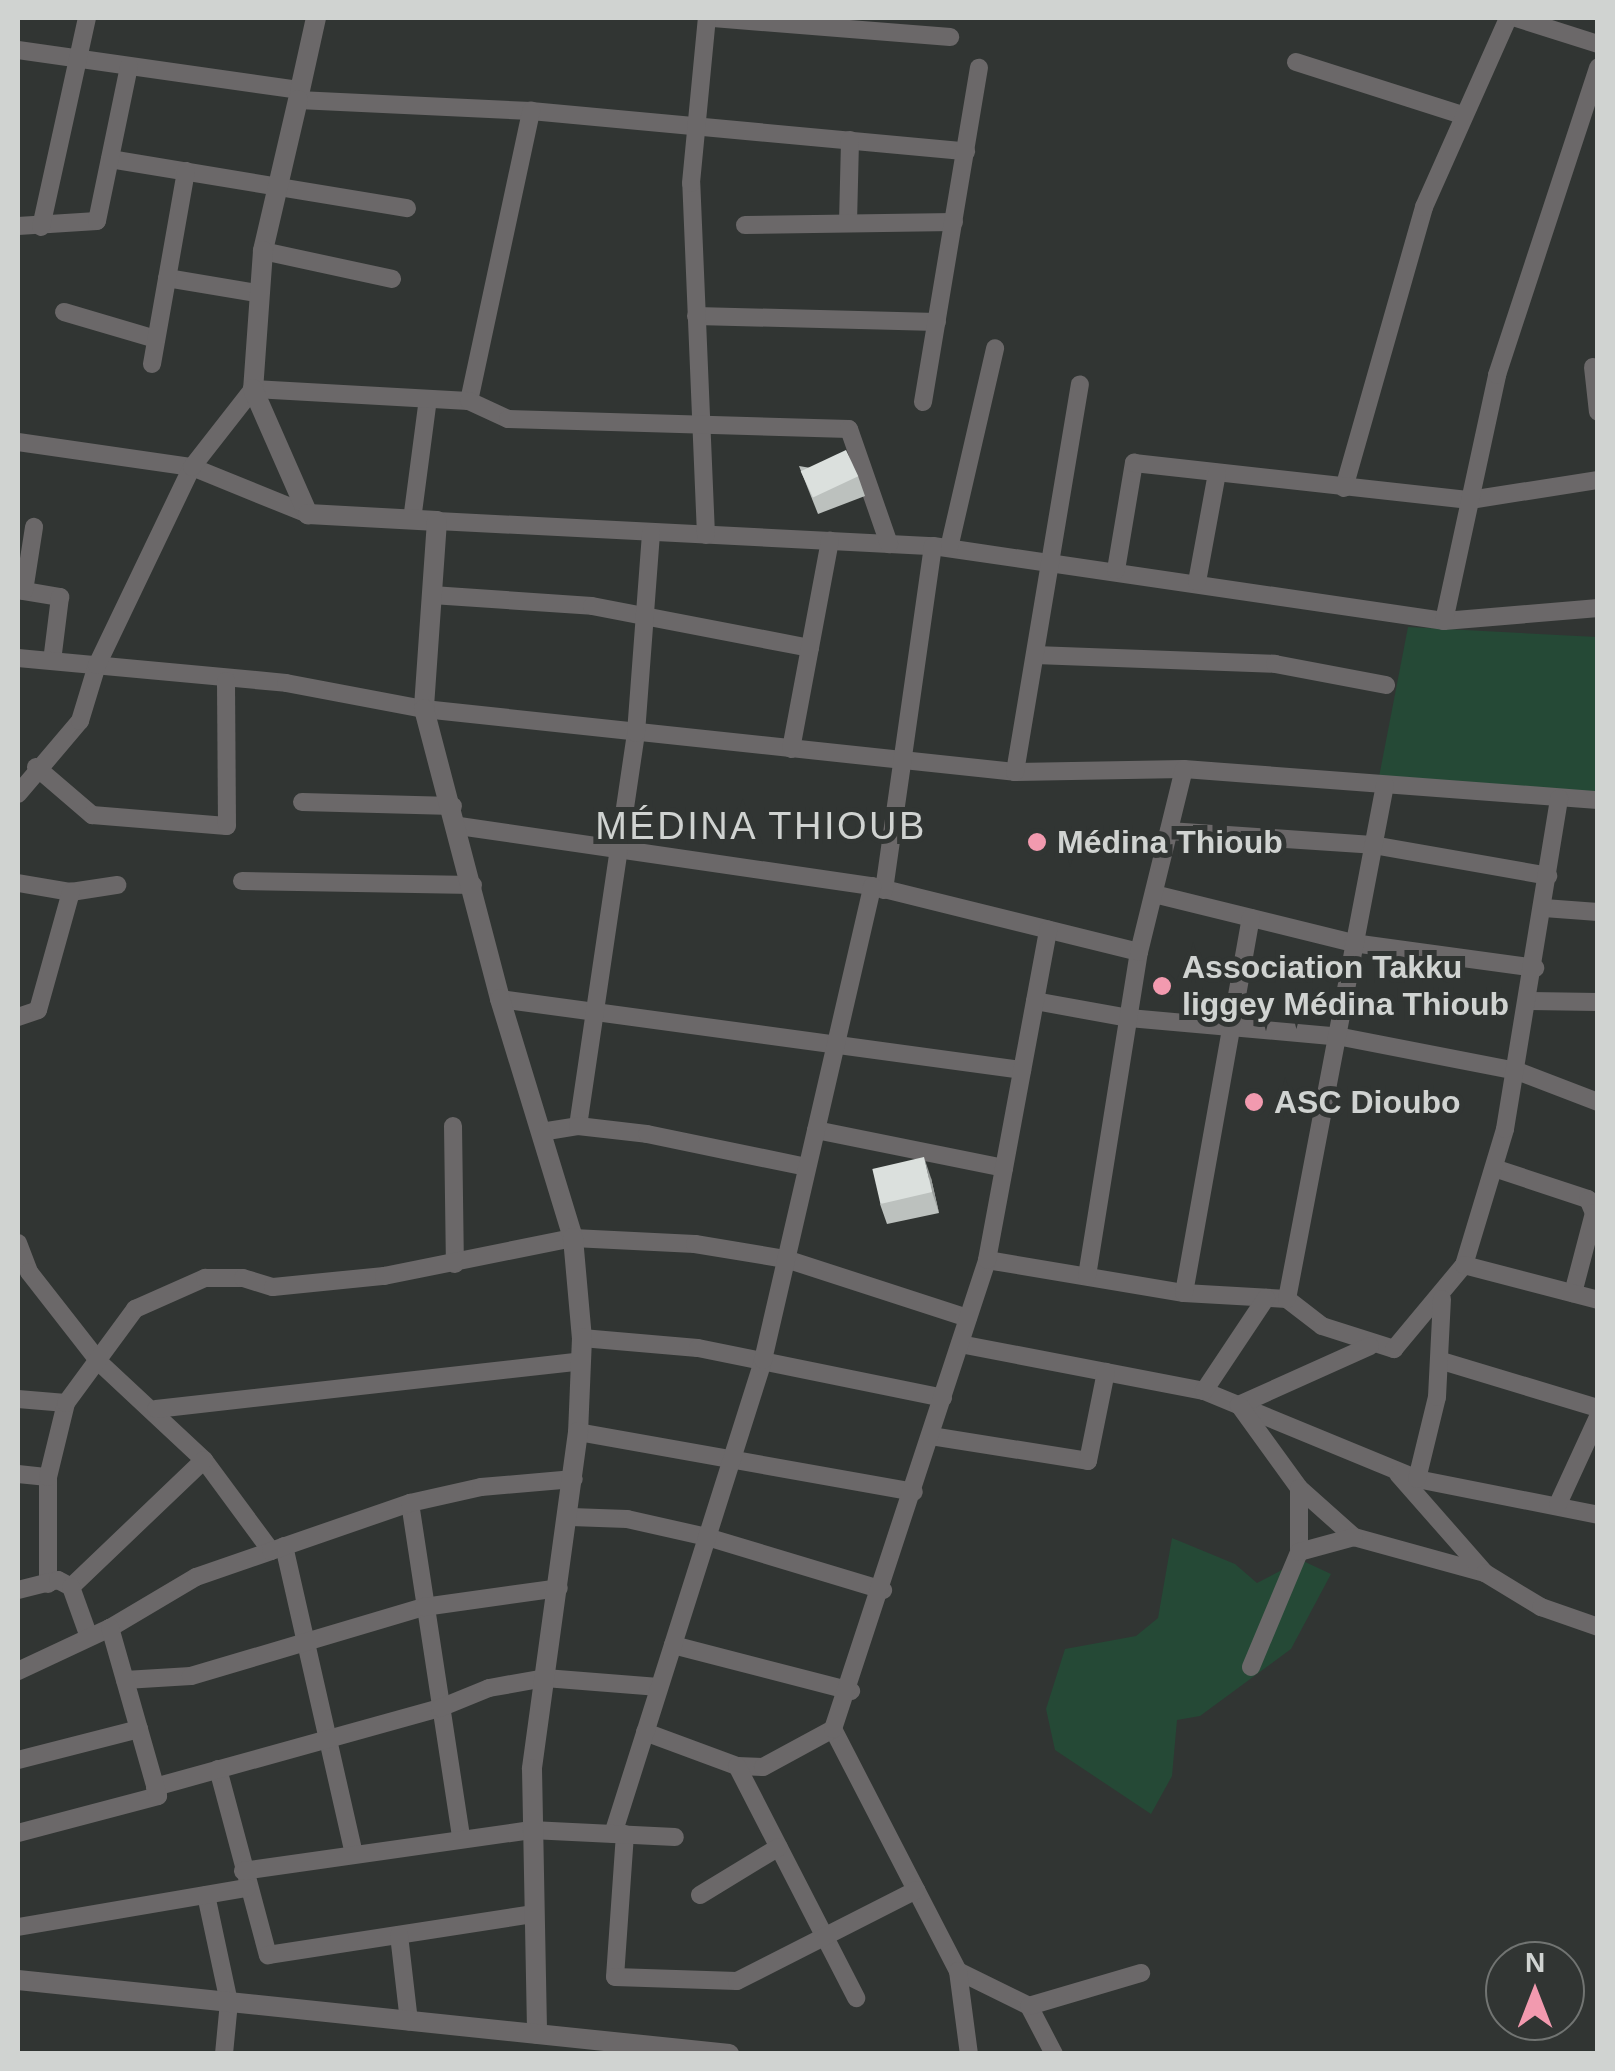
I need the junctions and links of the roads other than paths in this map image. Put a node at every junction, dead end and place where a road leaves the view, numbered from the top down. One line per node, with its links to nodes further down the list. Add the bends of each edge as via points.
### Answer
1 (87, 18): 9 (street)
2 (316, 18): 14 (street)
3 (710, 18): 5 (street); 17 (street)
4 (1512, 18): 7 (street); 16 (street)
5 (843, 23): 6 (street)
6 (950, 37)
7 (1598, 44)
8 (18, 50): 9 (street)
9 (78, 59): 11 (street); 28 (street)
10 (1296, 62): 16 (street)
11 (128, 66): 14 (street); 20 (street)
12 (1598, 67): 52 (street, via 1497,375)
13 (979, 68): 19 (street)
14 (299, 95): 15 (street); 22 (street)
15 (531, 112): 17 (street); 43 (street)
16 (1462, 115): 51 (street, via 1424,207)
17 (694, 125): 18 (street); 34 (street)
18 (850, 140): 19 (street); 25 (street)
19 (966, 150): 24 (street)
20 (110, 158): 21 (street); 28 (street, via 97,220)
21 (186, 171): 22 (street); 30 (street)
22 (280, 187): 23 (street); 29 (street)
23 (407, 208)
24 (954, 222): 25 (street); 35 (street)
25 (848, 223): 26 (street)
26 (745, 225)
27 (18, 226): 28 (street)
28 (41, 227)
29 (263, 251): 31 (street); 32 (street)
30 (167, 278): 32 (street); 36 (street)
31 (392, 279)
32 (257, 293): 41 (street)
33 (64, 312): 36 (street)
34 (696, 316): 35 (street); 46 (street)
35 (937, 322): 44 (street)
36 (156, 339): 38 (street)
37 (995, 348): 61 (street)
38 (152, 364)
39 (1594, 367): 45 (street)
40 (1080, 384): 62 (street)
41 (252, 389): 42 (street); 48 (street); 53 (street)
42 (428, 399): 43 (street); 54 (street)
43 (469, 401): 46 (street, via 508,419)
44 (923, 402)
45 (1598, 412)
46 (701, 421): 58 (street); 60 (street, via 849,429)
47 (18, 442): 48 (street)
48 (192, 467): 53 (street); 74 (street)
49 (1217, 473): 51 (street); 63 (street, via 1134,463); 64 (street)
50 (1598, 480): 52 (street)
51 (1344, 488): 52 (street)
52 (1470, 500): 69 (street)
53 (308, 514): 54 (street)
54 (412, 520): 55 (street)
55 (437, 521): 57 (street); 66 (street)
56 (34, 527): 65 (street)
57 (651, 532): 58 (street); 68 (street)
58 (706, 535): 59 (street)
59 (830, 541): 60 (street); 70 (street)
60 (889, 544): 61 (street)
61 (941, 547): 62 (street); 80 (street)
62 (1051, 559): 63 (street); 71 (street)
63 (1116, 570): 64 (street)
64 (1196, 582): 69 (street)
65 (20, 591): 73 (street, via 60,597)
66 (432, 596): 68 (street); 77 (street)
67 (1598, 608): 69 (street)
68 (646, 615): 70 (street); 78 (street)
69 (1444, 621)
70 (810, 648): 79 (street)
71 (1035, 655): 76 (street, via 1276,664); 83 (street)
72 (18, 658): 73 (street)
73 (52, 660): 74 (street)
74 (97, 665): 75 (street); 81 (street, via 80,721)
75 (226, 681): 77 (street, via 286,683); 81 (street, via 227,826 92,815)
76 (1386, 685)
77 (424, 709): 78 (street); 89 (street)
78 (636, 733): 79 (street); 92 (street)
79 (791, 749): 80 (street)
80 (902, 762): 83 (street); 98 (street)
81 (36, 767): 85 (street)
82 (1184, 769): 83 (street); 84 (street); 90 (street)
83 (1015, 772)
84 (1385, 785): 86 (street); 91 (street)
85 (18, 794)
86 (1560, 798): 87 (street); 93 (street)
87 (1598, 800)
88 (302, 802): 89 (street)
89 (456, 816): 92 (street); 97 (street)
90 (1169, 831): 91 (street); 100 (street)
91 (1373, 845): 93 (street); 105 (street)
92 (618, 850): 98 (street); 112 (street)
93 (1548, 876): 101 (street)
94 (242, 881): 97 (street)
95 (18, 882): 99 (street)
96 (118, 885): 99 (street)
97 (473, 885): 108 (street)
98 (878, 888): 104 (street); 117 (street)
99 (71, 892): 113 (street, via 38,1010)
100 (1154, 894): 103 (street); 106 (street)
101 (1544, 908): 102 (street); 107 (street)
102 (1598, 912)
103 (1252, 918): 105 (street); 115 (street)
104 (1048, 930): 106 (street); 109 (street)
105 (1353, 943): 107 (street); 116 (street)
106 (1140, 952): 114 (street)
107 (1535, 968): 110 (street)
108 (500, 999): 112 (street); 124 (street)
109 (1035, 1001): 114 (street); 118 (street)
110 (1530, 1001): 111 (street); 119 (street)
111 (1598, 1002)
112 (593, 1011): 117 (street); 122 (street)
113 (18, 1017)
114 (1129, 1018): 115 (street); 134 (street)
115 (1232, 1027): 116 (street); 136 (street)
116 (1342, 1037): 119 (street); 139 (street)
117 (836, 1044): 118 (street); 123 (street)
118 (1022, 1070): 126 (street)
119 (1516, 1071): 120 (street); 127 (street)
120 (1598, 1102)
121 (453, 1126): 132 (street)
122 (578, 1126): 124 (street); 125 (street)
123 (816, 1130): 125 (street); 126 (street)
124 (542, 1132): 128 (street)
125 (808, 1167): 130 (street)
126 (1004, 1168): 131 (street)
127 (1494, 1168): 133 (street); 137 (street, via 1588,1199 1594,1213)
128 (573, 1238): 130 (street, via 695,1244); 132 (street); 143 (street)
129 (18, 1242): 135 (street)
130 (786, 1258): 142 (street); 146 (street)
131 (987, 1260): 134 (street); 142 (street)
132 (455, 1264): 149 (street, via 273,1287 243,1278 204,1278 134,1309 112,1333)
133 (1464, 1265): 137 (street); 140 (street)
134 (1087, 1276): 136 (street)
135 (23, 1279): 149 (street)
136 (1184, 1292): 138 (street)
137 (1573, 1294): 141 (street)
138 (1266, 1298): 139 (street); 151 (street)
139 (1287, 1299): 145 (street, via 1322,1326)
140 (1442, 1299): 145 (street, via 1394,1349); 148 (street)
141 (1598, 1300)
142 (968, 1318): 144 (street)
143 (582, 1338): 146 (street); 147 (street)
144 (960, 1344): 150 (street); 152 (street)
145 (1370, 1346): 155 (street)
146 (763, 1360): 152 (street); 161 (street)
147 (581, 1361): 157 (street); 159 (street)
148 (1442, 1361): 156 (street); 167 (street)
149 (100, 1364): 154 (street); 157 (street)
150 (1106, 1372): 151 (street); 160 (street, via 1088,1461)
151 (1204, 1391): 155 (street)
152 (943, 1398): 160 (street)
153 (18, 1399): 154 (street)
154 (66, 1403): 165 (street)
155 (1239, 1405): 163 (street); 168 (street)
156 (1598, 1408)
157 (156, 1409): 162 (street)
158 (1598, 1417): 171 (street)
159 (578, 1432): 161 (street); 166 (street)
160 (932, 1436): 169 (street)
161 (733, 1455): 169 (street); 174 (street)
162 (204, 1460): 176 (street); 180 (street)
163 (1398, 1473): 167 (street); 178 (street)
164 (18, 1474): 165 (street)
165 (48, 1477): 179 (street)
166 (574, 1478): 170 (street, via 481,1487); 173 (street)
167 (1417, 1480): 171 (street)
168 (1299, 1488): 175 (street); 177 (street)
169 (914, 1492): 183 (street)
170 (410, 1503): 176 (street); 184 (street)
171 (1558, 1504): 172 (street)
172 (1598, 1514)
173 (571, 1517): 174 (street, via 627,1519); 181 (street)
174 (707, 1537): 183 (street); 189 (street)
175 (1354, 1537): 177 (street); 178 (street)
176 (278, 1549): 186 (street, via 196,1577); 188 (street)
177 (1299, 1552): 190 (street)
178 (1485, 1573): 185 (street, via 1541,1607)
179 (48, 1584): 180 (street, via 58,1580); 182 (street)
180 (71, 1587): 187 (street)
181 (560, 1588): 184 (street); 192 (street)
182 (18, 1590)
183 (883, 1590): 195 (street)
184 (424, 1607): 188 (street); 196 (street)
185 (1596, 1622)
186 (110, 1628): 187 (street); 193 (street)
187 (89, 1636): 191 (street)
188 (306, 1642): 193 (street, via 191,1676); 200 (street)
189 (672, 1646): 194 (street); 195 (street)
190 (1250, 1668)
191 (18, 1671)
192 (545, 1678): 194 (street); 196 (street, via 489,1688); 205 (street)
193 (125, 1680): 197 (street)
194 (660, 1687): 199 (street)
195 (851, 1691): 198 (street)
196 (440, 1708): 200 (street); 208 (street)
197 (139, 1729): 201 (street); 204 (street)
198 (833, 1730): 202 (street, via 763,1767); 213 (street)
199 (645, 1732): 202 (street); 207 (street)
200 (328, 1739): 203 (street); 211 (street)
201 (18, 1760)
202 (737, 1766): 210 (street)
203 (218, 1769): 204 (street); 212 (street)
204 (155, 1787): 206 (street, via 158,1796)
205 (531, 1830): 207 (street); 208 (street); 216 (street)
206 (18, 1833)
207 (619, 1834): 209 (street); 219 (street, via 615,1978 737,1980)
208 (461, 1836): 211 (street)
209 (675, 1837)
210 (778, 1847): 215 (street); 219 (street)
211 (354, 1854): 212 (street)
212 (245, 1880): 214 (street); 218 (street, via 268,1955)
213 (916, 1890): 219 (street); 220 (street)
214 (206, 1895): 217 (street); 224 (street)
215 (700, 1895)
216 (534, 1914): 218 (street); 227 (street)
217 (18, 1927)
218 (399, 1934): 226 (street)
219 (825, 1937): 223 (street)
220 (958, 1971): 225 (street); 231 (street)
221 (1141, 1974): 225 (street)
222 (18, 1980): 224 (street)
223 (856, 1998)
224 (228, 2002): 226 (street); 229 (street)
225 (1029, 2006): 232 (street)
226 (409, 2021): 227 (street)
227 (537, 2034): 228 (street)
228 (608, 2047): 230 (street)
229 (224, 2054)
230 (729, 2054)
231 (969, 2054)
232 (1054, 2054)

